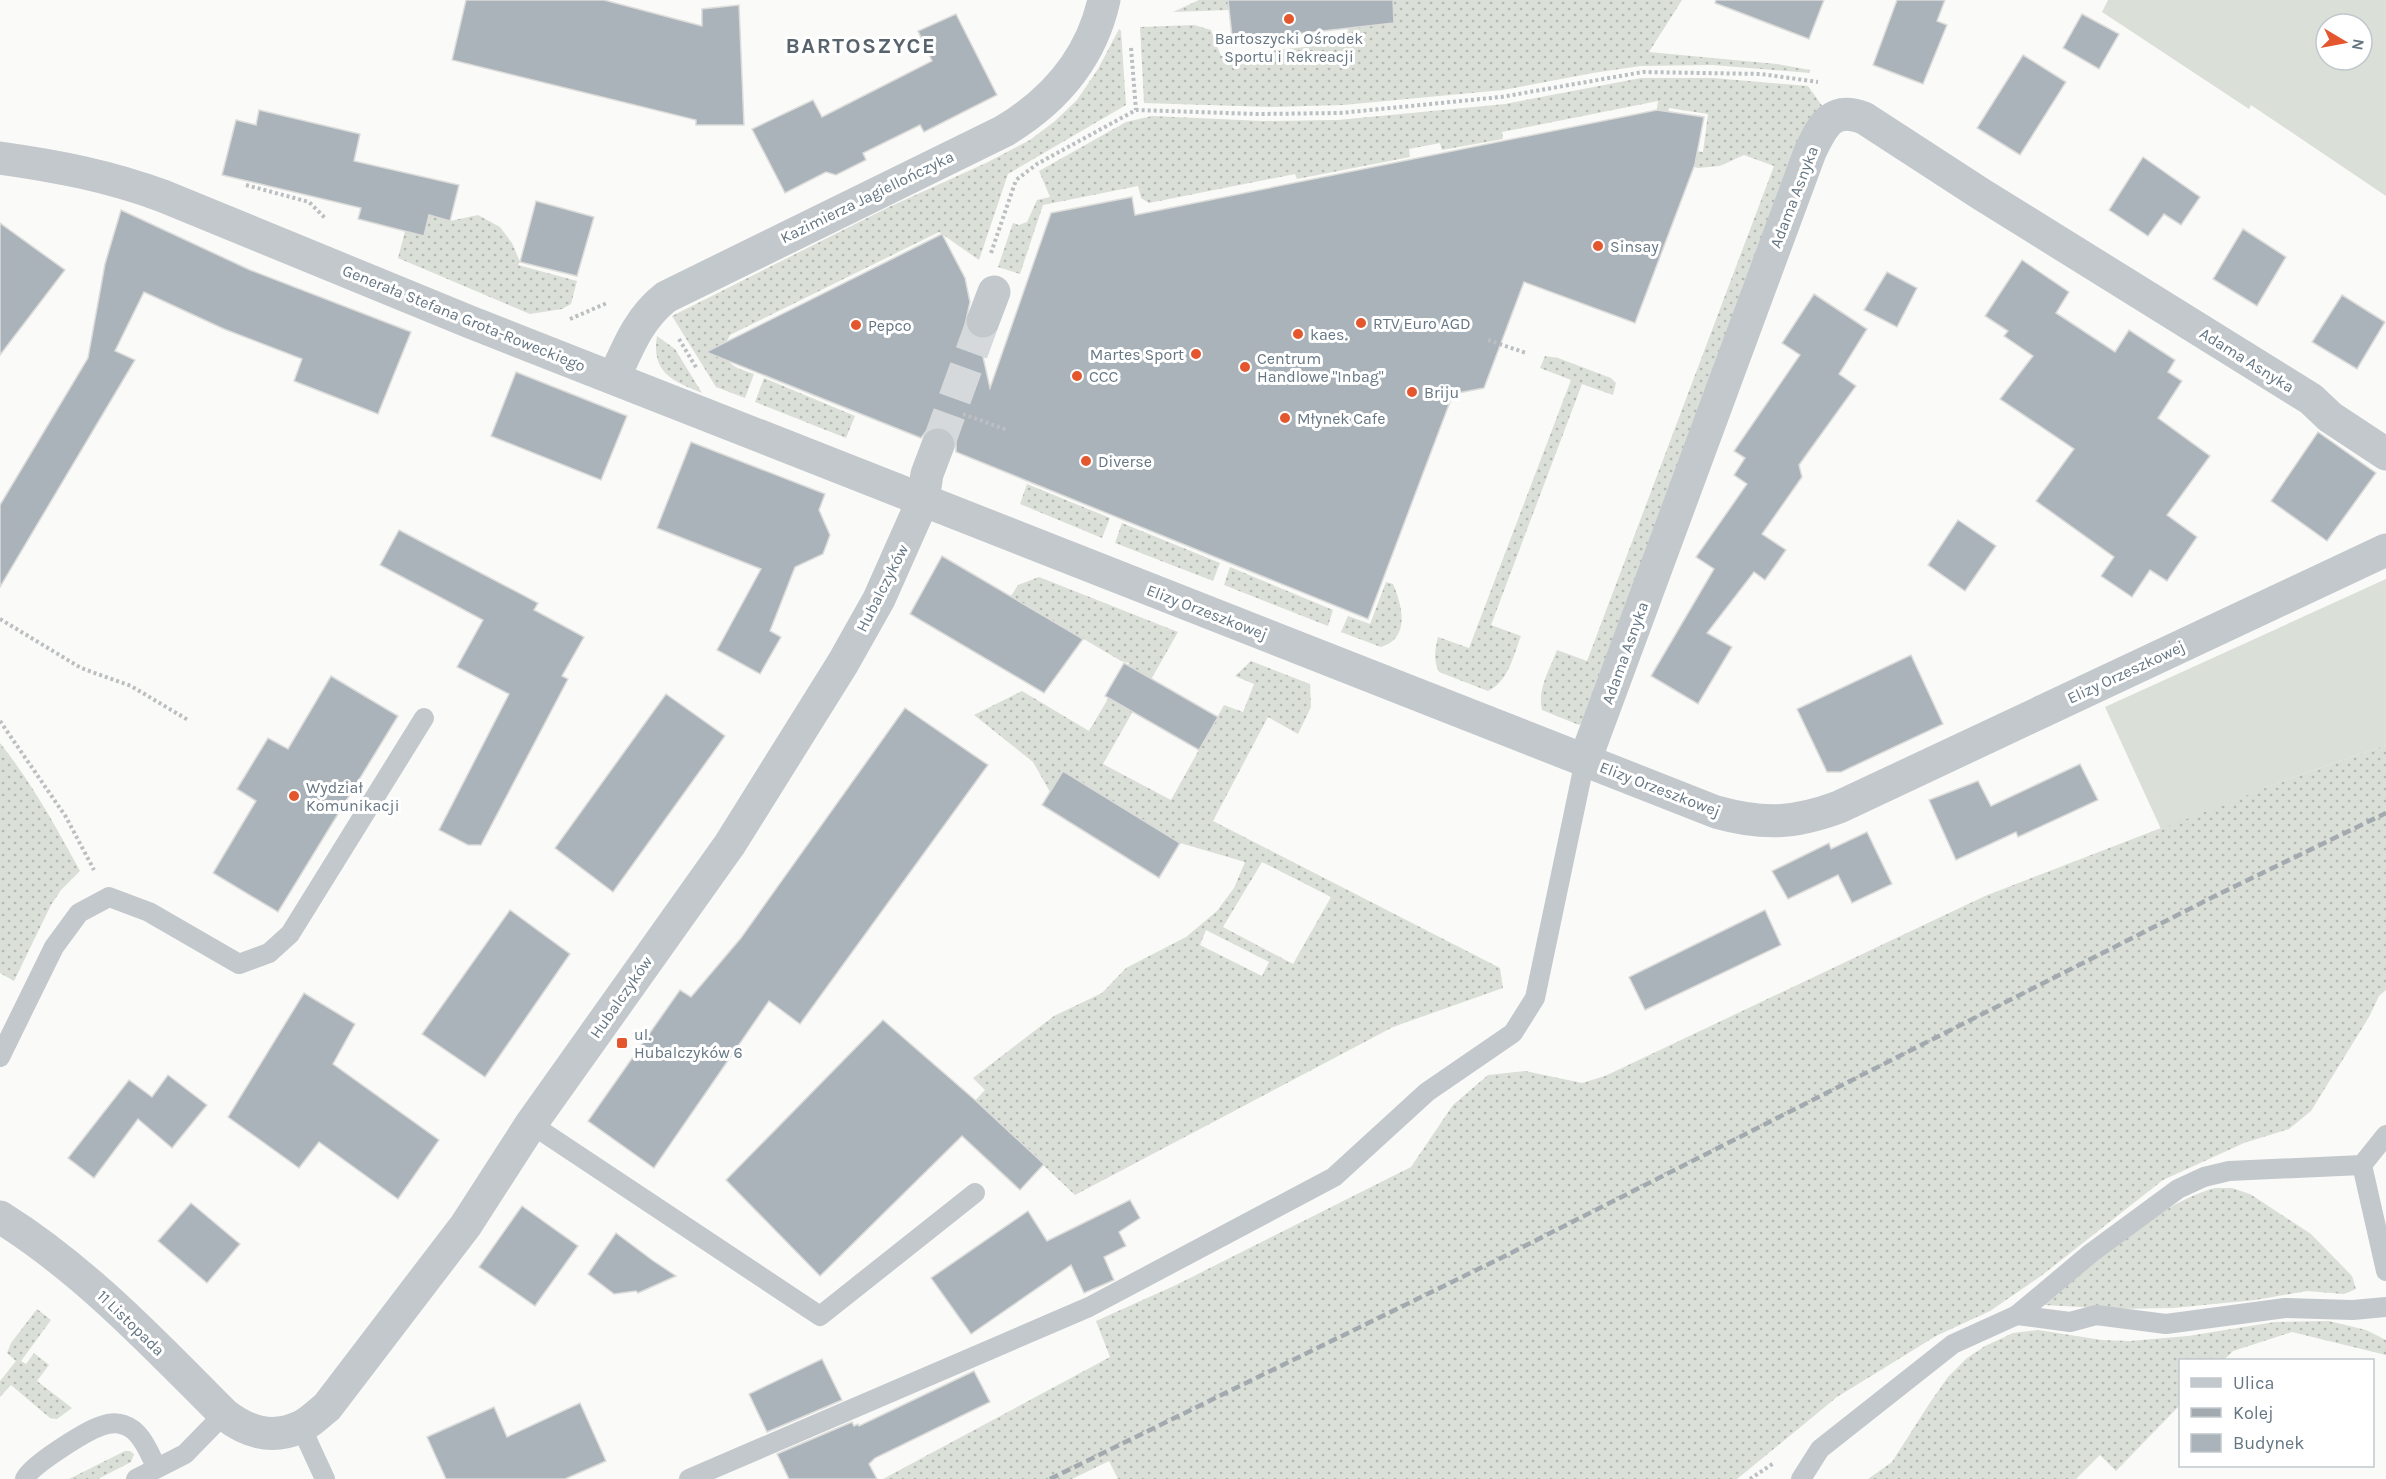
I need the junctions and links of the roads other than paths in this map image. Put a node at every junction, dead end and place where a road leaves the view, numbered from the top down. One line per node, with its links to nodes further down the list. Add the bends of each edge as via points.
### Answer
1 (1104, 0): 3 (street, Kazimierza Jagiellończyka, via 1078,64 1035,111 1004,131 666,297 646,315)
2 (0, 158): 3 (street, Generała Stefana Grota-Roweckiego, via 70,168 123,181)
3 (614, 378): 6 (street, Generała Stefana Grota-Roweckiego)
4 (938, 445): 6 (street, Hubalczyków)
5 (2386, 454): 9 (street, Adama Asnyka, via 2330,417 2311,399 1864,118 1839,115 1822,128 1810,152)
6 (922, 500): 9 (street, Elizy Orzeszkowej); 11 (street, Hubalczyków, via 879,599 730,844)
7 (2386, 550): 9 (street, Elizy Orzeszkowej, via 1809,818 1745,820)
8 (424, 718): 10 (lane, via 290,934 269,953 239,964 150,912 109,897 79,913 54,947)
9 (1585, 760): 26 (lane, via 1535,998 1512,1033 1427,1092 1334,1177 1089,1307)
10 (0, 1057)
11 (531, 1124): 14 (lane, via 820,1316); 20 (street, Hubalczyków, via 466,1225 378,1341 327,1407)
12 (2386, 1135): 13 (lane)
13 (2362, 1165): 16 (lane); 18 (lane, via 2229,1171 2204,1177 2158,1203)
14 (975, 1193)
15 (0, 1217): 19 (street, 11 Listopada, via 83,1278)
16 (2386, 1271)
17 (2386, 1307): 18 (lane, via 2285,1308 2166,1324 2096,1315 2070,1322)
18 (2017, 1315): 27 (lane, via 1953,1344 1820,1449)
19 (224, 1414): 21 (street, 11 Listopada); 22 (lane, via 185,1454)
20 (301, 1427): 21 (street, Hubalczyków); 25 (lane)
21 (257, 1433)
22 (157, 1468): 23 (lane, via 137,1432 116,1423 100,1426 38,1464); 24 (lane)
23 (25, 1479)
24 (136, 1479)
25 (325, 1479)
26 (689, 1479)
27 (1801, 1479)

